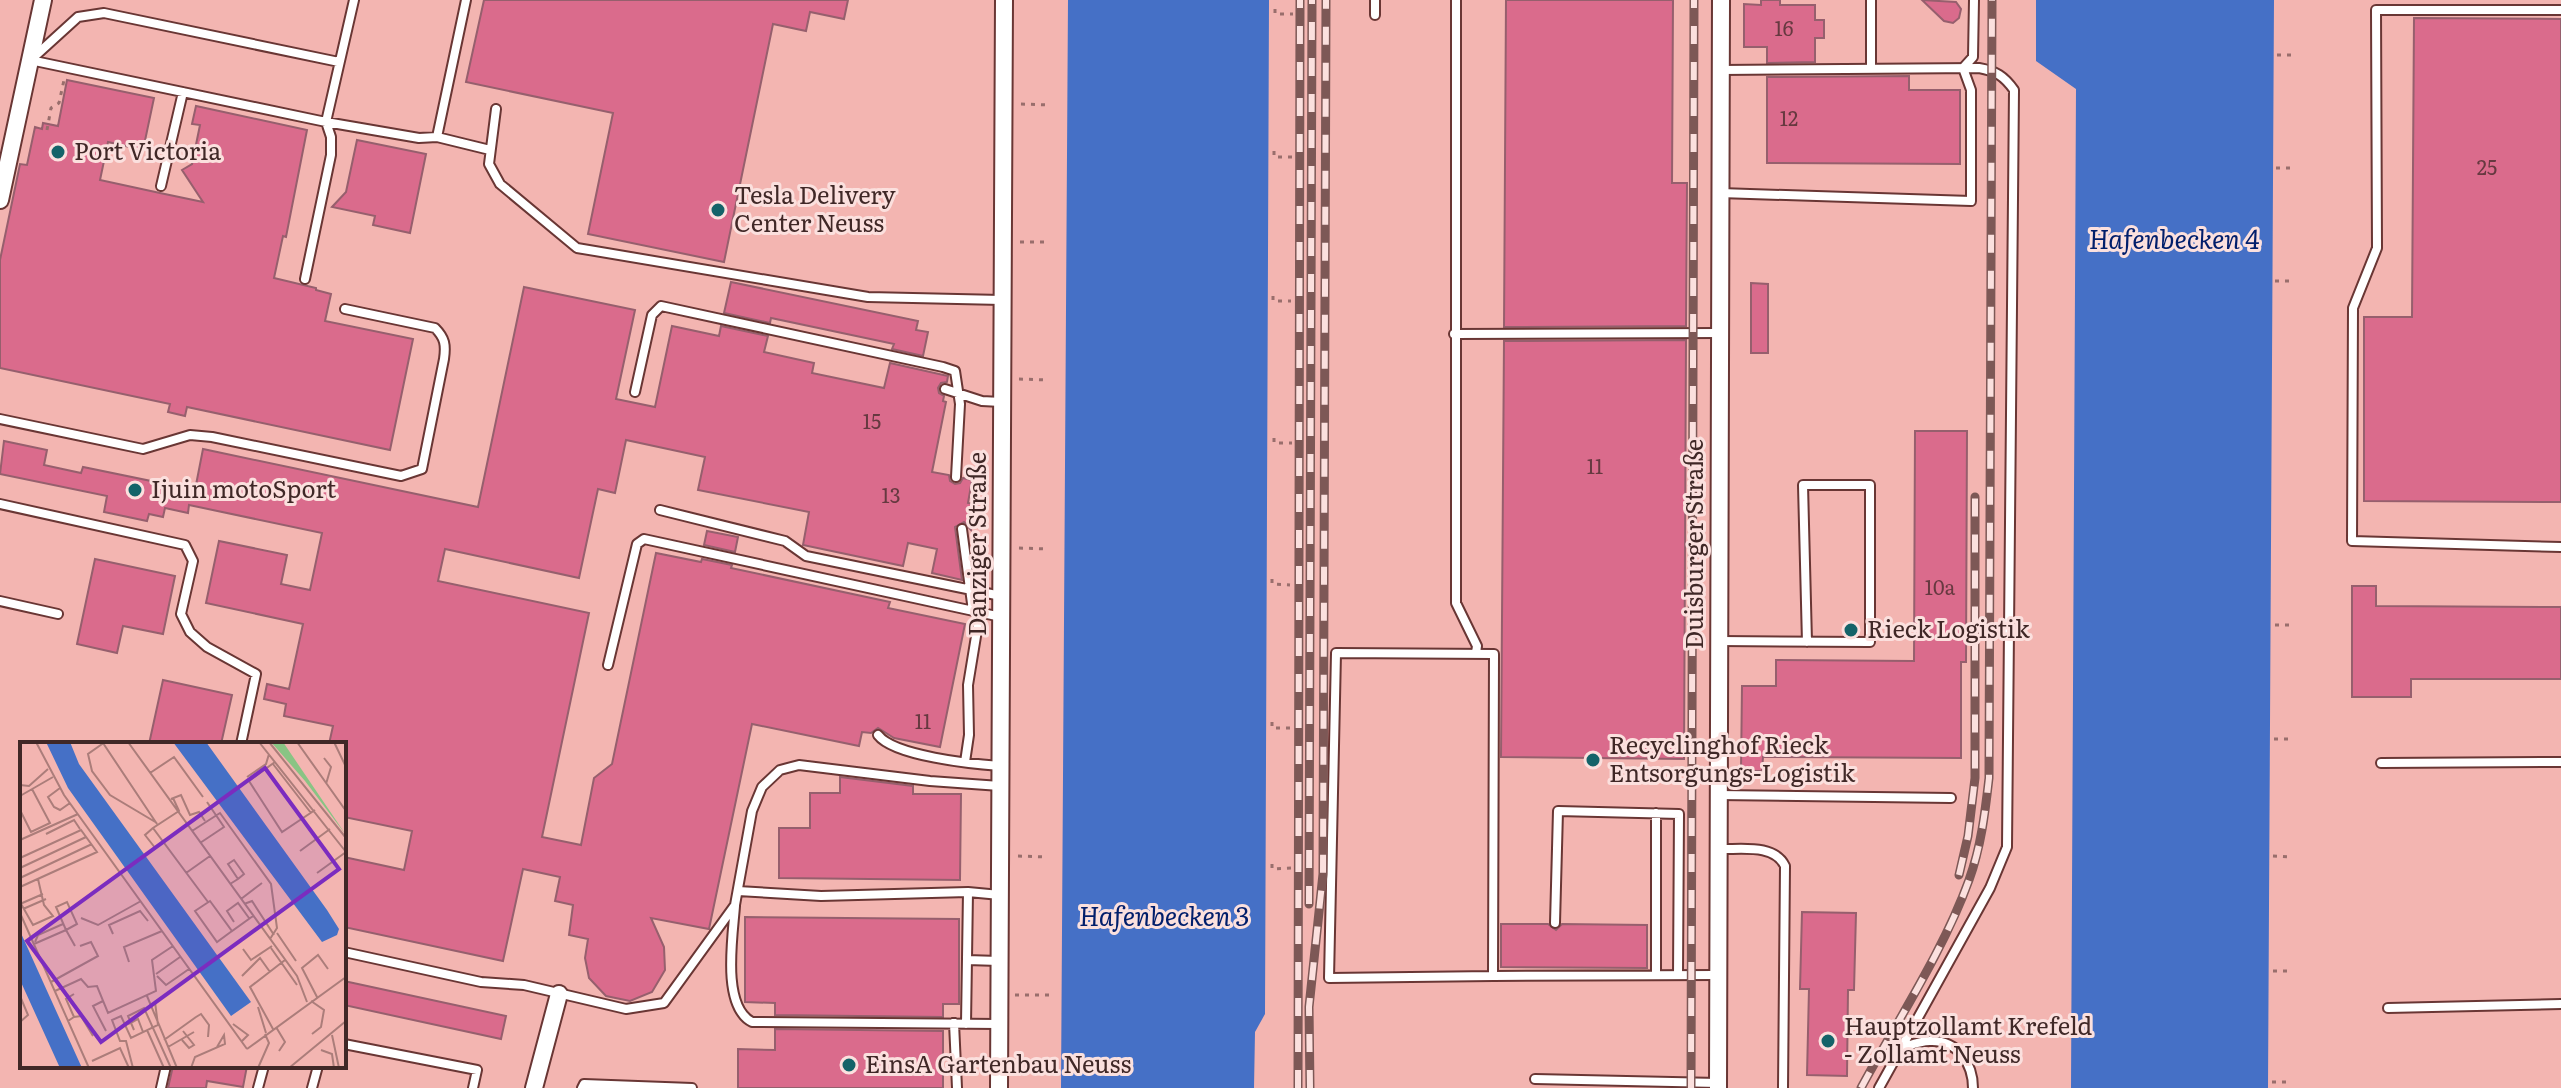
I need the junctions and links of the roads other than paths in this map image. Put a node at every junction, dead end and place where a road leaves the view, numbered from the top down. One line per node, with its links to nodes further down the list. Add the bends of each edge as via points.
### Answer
1 (43, 0): 12 (street)
2 (354, 0): 13 (lane)
3 (466, 0): 20 (lane)
4 (1004, 0): 26 (street, Danziger Straße)
5 (1375, 0): 11 (lane)
6 (1456, 0): 29 (lane)
7 (1721, 0): 16 (street, Duisburger Straße)
8 (1871, 0): 15 (lane)
9 (1974, 0): 14 (lane, via 1973,57)
10 (2561, 10): 39 (lane, via 2376,10 2377,248 2353,308 2352,541)
11 (1375, 15)
12 (30, 60): 13 (lane, via 78,17 104,13); 17 (lane); 24 (street)
13 (339, 62): 19 (lane)
14 (1963, 68): 15 (lane); 23 (lane, via 1971,90 1971,201); 80 (lane, via 2006,77 2014,90 2008,830 2003,861 1990,888)
15 (1871, 69): 16 (lane)
16 (1721, 70): 23 (street, Duisburger Straße)
17 (183, 92): 19 (lane); 22 (lane)
18 (496, 109): 21 (lane)
19 (326, 122): 20 (lane); 25 (lane, via 331,155)
20 (437, 137): 21 (lane)
21 (490, 150): 26 (lane, via 489,164 500,184 577,248 868,297)
22 (161, 186)
23 (1720, 193): 28 (street, Duisburger Straße)
24 (0, 200)
25 (305, 279)
26 (1003, 300): 33 (street, Danziger Straße)
27 (345, 309): 34 (lane, via 435,328 443,335 444,359 422,469 401,476 190,435 143,449)
28 (1720, 333): 29 (lane); 46 (street, Duisburger Straße)
29 (1454, 334): 48 (lane, via 1456,603)
30 (945, 389): 31 (lane)
31 (958, 391): 32 (lane, via 955,371 943,367 661,306 652,315); 33 (lane); 35 (lane)
32 (635, 392)
33 (1002, 402): 41 (street, Danziger Straße)
34 (0, 419)
35 (956, 477)
36 (0, 504): 51 (lane, via 185,545 193,561 181,614 190,632 256,674)
37 (660, 510): 40 (lane, via 785,541 806,556)
38 (962, 529): 40 (lane)
39 (2561, 547)
40 (971, 591): 41 (lane); 43 (lane)
41 (1001, 596): 45 (street, Danziger Straße)
42 (0, 601): 44 (lane)
43 (977, 612): 45 (lane); 49 (lane, via 640,540); 52 (lane)
44 (58, 614)
45 (1001, 617): 55 (street, Danziger Straße)
46 (1719, 641): 47 (lane); 57 (street, Duisburger Straße)
47 (1807, 642): 47 (lane, via 1870,642 1870,485 1803,485)
48 (1476, 653): 72 (lane, via 1494,654); 72 (lane, via 1336,653 1329,978)
49 (608, 665)
50 (878, 735): 52 (lane, via 899,749)
51 (241, 742)
52 (965, 762): 55 (lane)
53 (2561, 762): 54 (lane)
54 (2381, 763)
55 (1001, 766): 56 (street, Danziger Straße)
56 (1000, 786): 61 (lane, via 799,765 780,770 762,787 752,811); 63 (street, Danziger Straße)
57 (1718, 795): 58 (lane); 60 (street, Duisburger Straße)
58 (1951, 798)
59 (1656, 813): 65 (lane, via 1558,811); 69 (lane); 70 (lane, via 1679,814)
60 (1717, 849): 71 (street, Duisburger Straße); 95 (lane, via 1765,850 1785,866)
61 (738, 891): 62 (lane, via 821,896); 64 (lane)
62 (968, 892): 63 (lane); 67 (lane)
63 (1000, 895): 68 (street, Danziger Straße)
64 (735, 905): 73 (lane, via 664,1003 626,1009); 76 (lane, via 732,981 743,1017 752,1022)
65 (1555, 923)
66 (346, 952): 73 (lane)
67 (967, 960): 68 (lane); 77 (lane)
68 (1000, 961): 78 (street, Danziger Straße)
69 (1656, 975): 70 (lane); 72 (lane)
70 (1678, 975): 71 (lane)
71 (1717, 975): 85 (street, Duisburger Straße)
72 (1493, 976)
73 (559, 994): 90 (street)
74 (2561, 1004): 75 (lane)
75 (2388, 1008)
76 (954, 1023): 77 (lane); 93 (lane)
77 (966, 1024): 78 (lane)
78 (999, 1024): 94 (street, Danziger Straße)
79 (346, 1044): 89 (lane, via 477,1070)
80 (1901, 1048): 96 (lane); 97 (lane, via 1930,1040 1945,1043 1969,1064)
81 (166, 1068): 86 (lane)
82 (263, 1068): 87 (lane)
83 (317, 1068): 88 (lane)
84 (1535, 1079): 85 (lane)
85 (1718, 1086)
86 (161, 1088)
87 (258, 1088)
88 (312, 1088)
89 (473, 1088)
90 (534, 1088)
91 (582, 1088): 92 (lane)
92 (692, 1088)
93 (957, 1088)
94 (999, 1088)
95 (1783, 1088)
96 (1879, 1088)
97 (1973, 1088)

